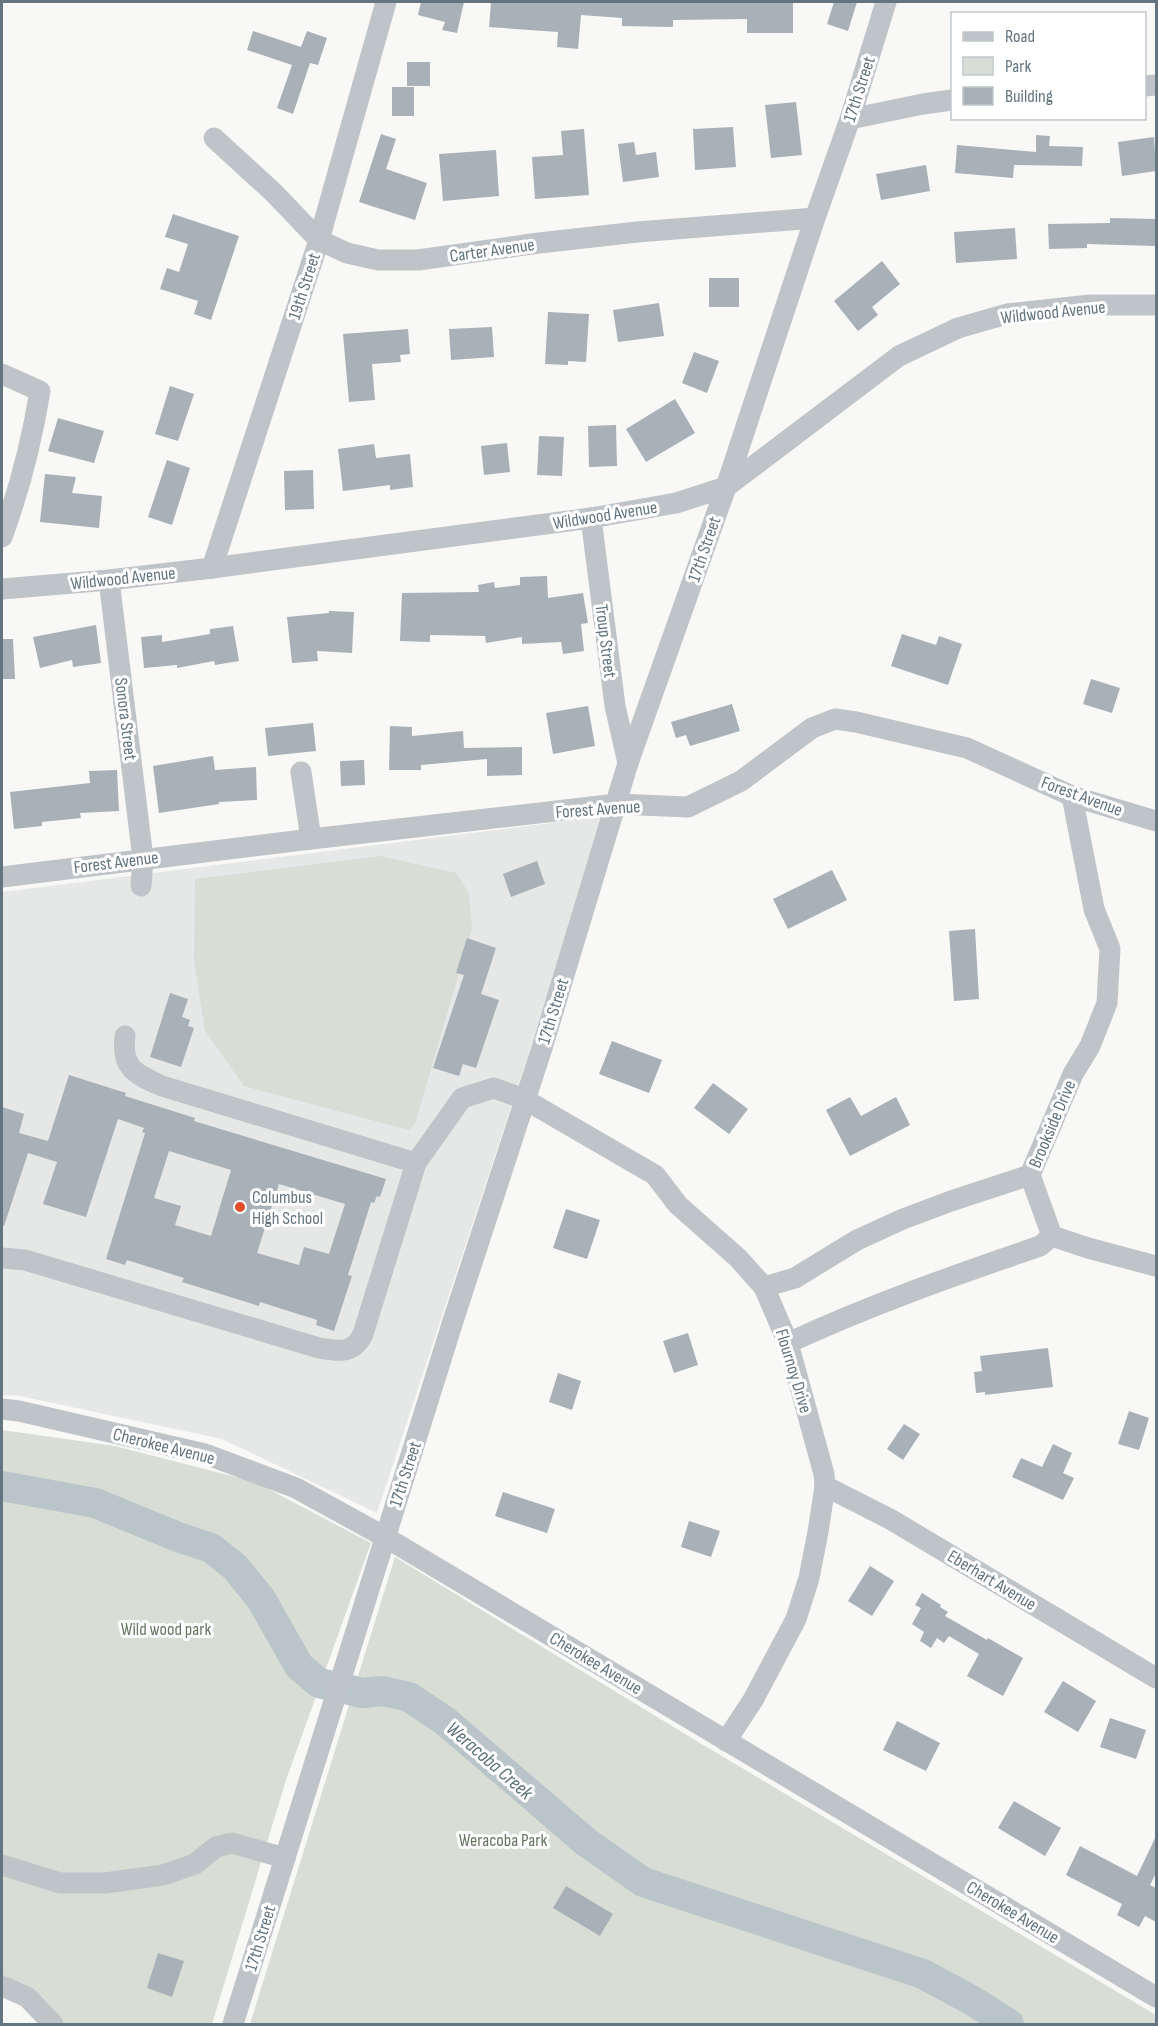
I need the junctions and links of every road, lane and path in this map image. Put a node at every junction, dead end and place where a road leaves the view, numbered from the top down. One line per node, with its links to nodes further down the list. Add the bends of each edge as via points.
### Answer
1 (386, 2): 7 (street, 19th Street)
2 (886, 2): 4 (street, 17th Street)
3 (951, 100): 4 (street)
4 (850, 119): 6 (street, 17th Street)
5 (214, 138): 7 (street, Carter Avenue)
6 (815, 218): 7 (street, Carter Avenue, via 638,232 418,260 378,260 348,253); 10 (street, 17th Street)
7 (319, 240): 13 (street, 19th Street)
8 (1156, 305): 10 (street, Wildwood Avenue, via 1090,305 1007,314 958,328 899,356)
9 (2, 374): 12 (street, via 40,391 32,435)
10 (726, 487): 11 (street, Wildwood Avenue, via 676,503); 16 (street, 17th Street)
11 (591, 518): 13 (street, Wildwood Avenue); 16 (street, Troup Street, via 615,706)
12 (2, 537)
13 (212, 568): 14 (street, Wildwood Avenue)
14 (109, 580): 15 (street, Wildwood Avenue); 22 (street, Sonora Street)
15 (2, 590)
16 (628, 763): 19 (street, 17th Street)
17 (301, 772): 21 (street)
18 (1072, 796): 19 (street, Forest Avenue, via 966,748 835,718 812,728 741,781 688,807); 20 (street, Forest Avenue); 28 (street, Brookside Drive, via 1094,909 1110,949 1107,1003)
19 (617, 804): 21 (street, Forest Avenue); 26 (street, 17th Street)
20 (1156, 821)
21 (311, 839): 22 (street, Forest Avenue)
22 (143, 859): 23 (street, Forest Avenue); 24 (street, Sonora Street)
23 (2, 877)
24 (141, 886)
25 (125, 1036): 27 (street, via 123,1052 130,1068 162,1086)
26 (524, 1099): 27 (street, Flournoy Drive, via 494,1088 462,1098); 32 (street, Flournoy Drive, via 656,1175 678,1205 738,1258); 36 (street, 17th Street)
27 (416, 1163): 30 (street, Flournoy Drive, via 363,1334 358,1344 348,1350 319,1348 26,1260)
28 (1030, 1175): 29 (street); 32 (street, Brookside Drive, via 903,1219 857,1240 795,1278)
29 (1052, 1236): 31 (street); 33 (street, via 1040,1246 925,1285)
30 (2, 1258)
31 (1156, 1266)
32 (764, 1287): 33 (street, Flournoy Drive)
33 (788, 1343): 35 (street, Flournoy Drive)
34 (2, 1409): 36 (street, Cherokee Avenue, via 205,1454 296,1488)
35 (825, 1486): 37 (street, Eberhart Avenue, via 890,1519); 38 (street, Flournoy Drive, via 809,1578 796,1619 753,1700)
36 (385, 1537): 38 (street, Cherokee Avenue); 39 (street, 17th Street)
37 (1156, 1678)
38 (726, 1741): 42 (street, Cherokee Avenue)
39 (285, 1858): 40 (street, via 232,1843 216,1847 195,1864 163,1875 105,1883 60,1882); 44 (street, 17th Street)
40 (2, 1865)
41 (2, 1986): 43 (street, via 27,1997)
42 (1156, 1997)
43 (53, 2025)
44 (233, 2025)

